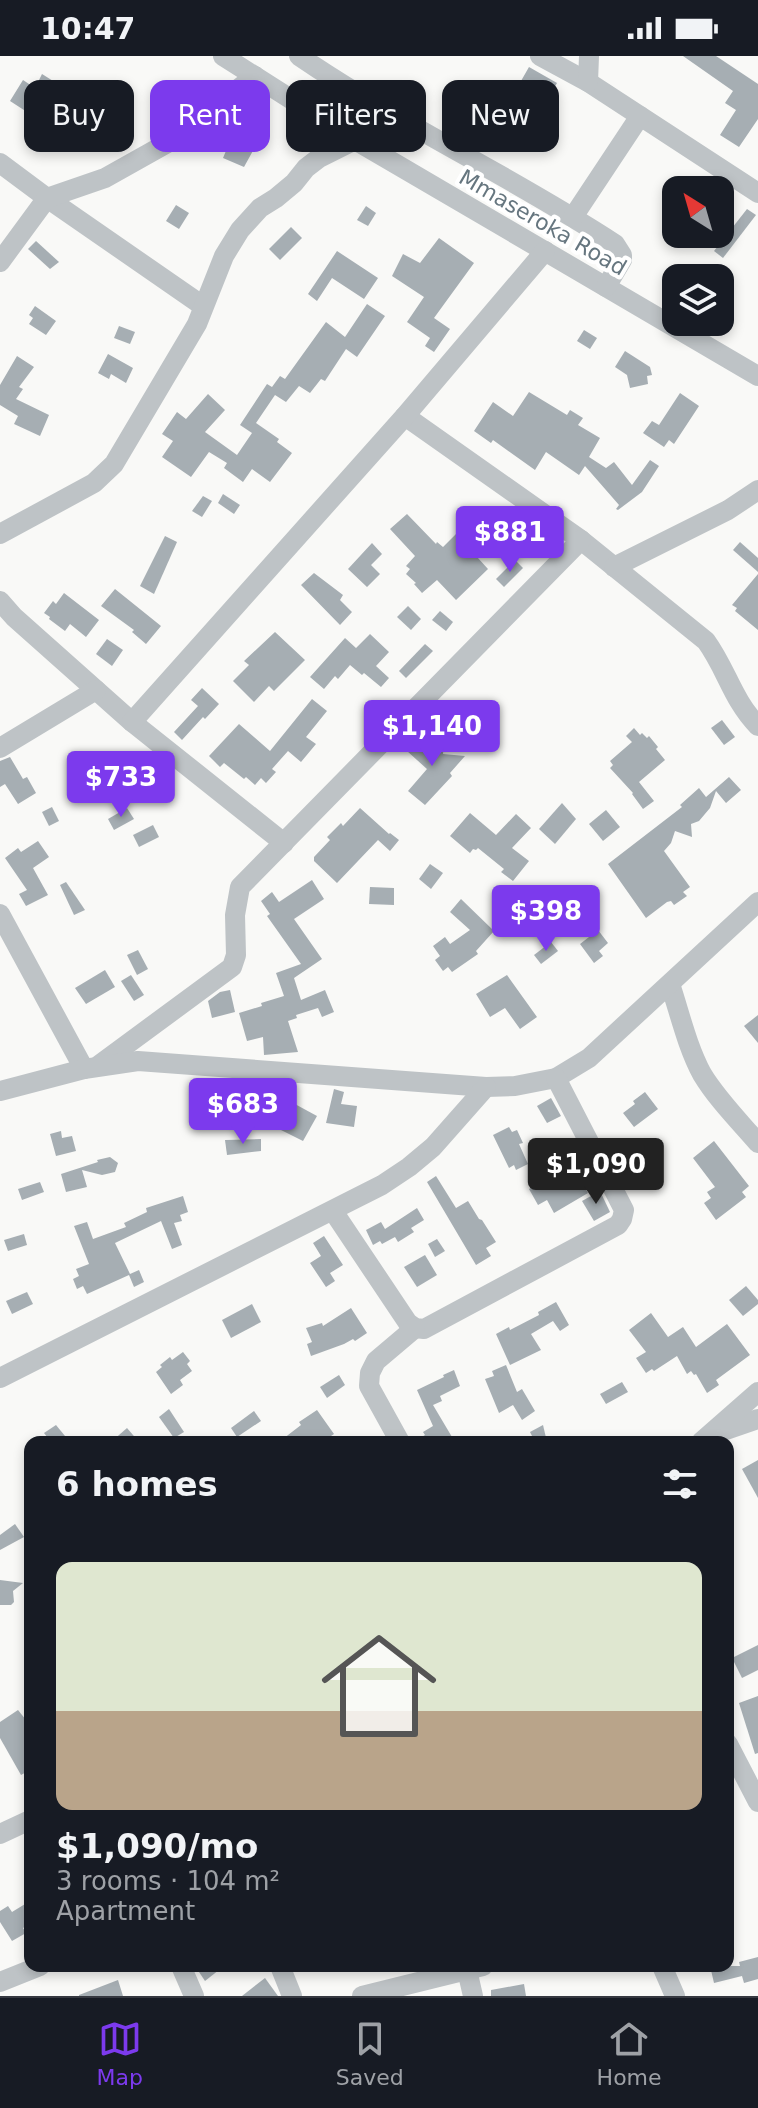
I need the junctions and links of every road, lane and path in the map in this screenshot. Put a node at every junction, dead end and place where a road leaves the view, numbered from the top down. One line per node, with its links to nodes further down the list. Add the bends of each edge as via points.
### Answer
1 (223, 56): 5 (street, Mmaseroka Road)
2 (299, 56): 14 (street)
3 (540, 56): 6 (street)
4 (589, 56): 6 (street)
5 (248, 66): 7 (street, Mmaseroka Road); 13 (street, via 171,141 105,178)
6 (588, 82): 8 (street)
7 (286, 92)
8 (640, 116): 12 (street); 14 (street)
9 (331, 152): 18 (street, via 251,216 224,256)
10 (376, 152): 15 (street, Mmaseroka Road)
11 (0, 163): 13 (street)
12 (758, 193)
13 (47, 198): 16 (street); 18 (street)
14 (573, 217): 17 (street, via 615,244 622,255)
15 (545, 251): 17 (street, Mmaseroka Road); 20 (street)
16 (0, 262)
17 (606, 287): 19 (street, Mmaseroka Road)
18 (203, 306): 22 (street, via 114,464 94,483)
19 (758, 376)
20 (405, 416): 23 (street); 27 (street)
21 (758, 490): 24 (street)
22 (0, 534)
23 (581, 540): 24 (street); 30 (street)
24 (614, 567): 28 (street, via 706,641 736,699)
25 (0, 601): 26 (street)
26 (96, 690): 27 (street); 29 (street)
27 (132, 722): 30 (street)
28 (758, 726)
29 (0, 748)
30 (284, 843): 34 (street, via 240,887 232,967)
31 (758, 902): 33 (street)
32 (0, 914): 34 (street)
33 (670, 984): 35 (street, via 589,1058); 38 (street, via 702,1074)
34 (90, 1068): 36 (street, via 138,1061); 37 (street)
35 (556, 1078): 36 (street); 40 (street, via 624,1210 621,1222 424,1329)
36 (486, 1087): 39 (street, via 409,1167)
37 (0, 1091)
38 (758, 1143)
39 (333, 1211): 40 (street); 41 (street)
40 (415, 1328): 44 (street, via 376,1361 370,1373 369,1386)
41 (0, 1378)
42 (758, 1392): 45 (street)
43 (758, 1419): 46 (street)
44 (397, 1436)
45 (708, 1436)
46 (713, 1436)
47 (734, 1756): 48 (street)
48 (758, 1802)
49 (24, 1823): 50 (street)
50 (0, 1834)
51 (25, 1972): 57 (street)
52 (184, 1972): 59 (street)
53 (282, 1972): 60 (street)
54 (460, 1972): 58 (street)
55 (475, 1972): 61 (street)
56 (665, 1972): 62 (street)
57 (0, 1982)
58 (372, 1995)
59 (194, 1996)
60 (292, 1996)
61 (473, 1996)
62 (675, 1996)

